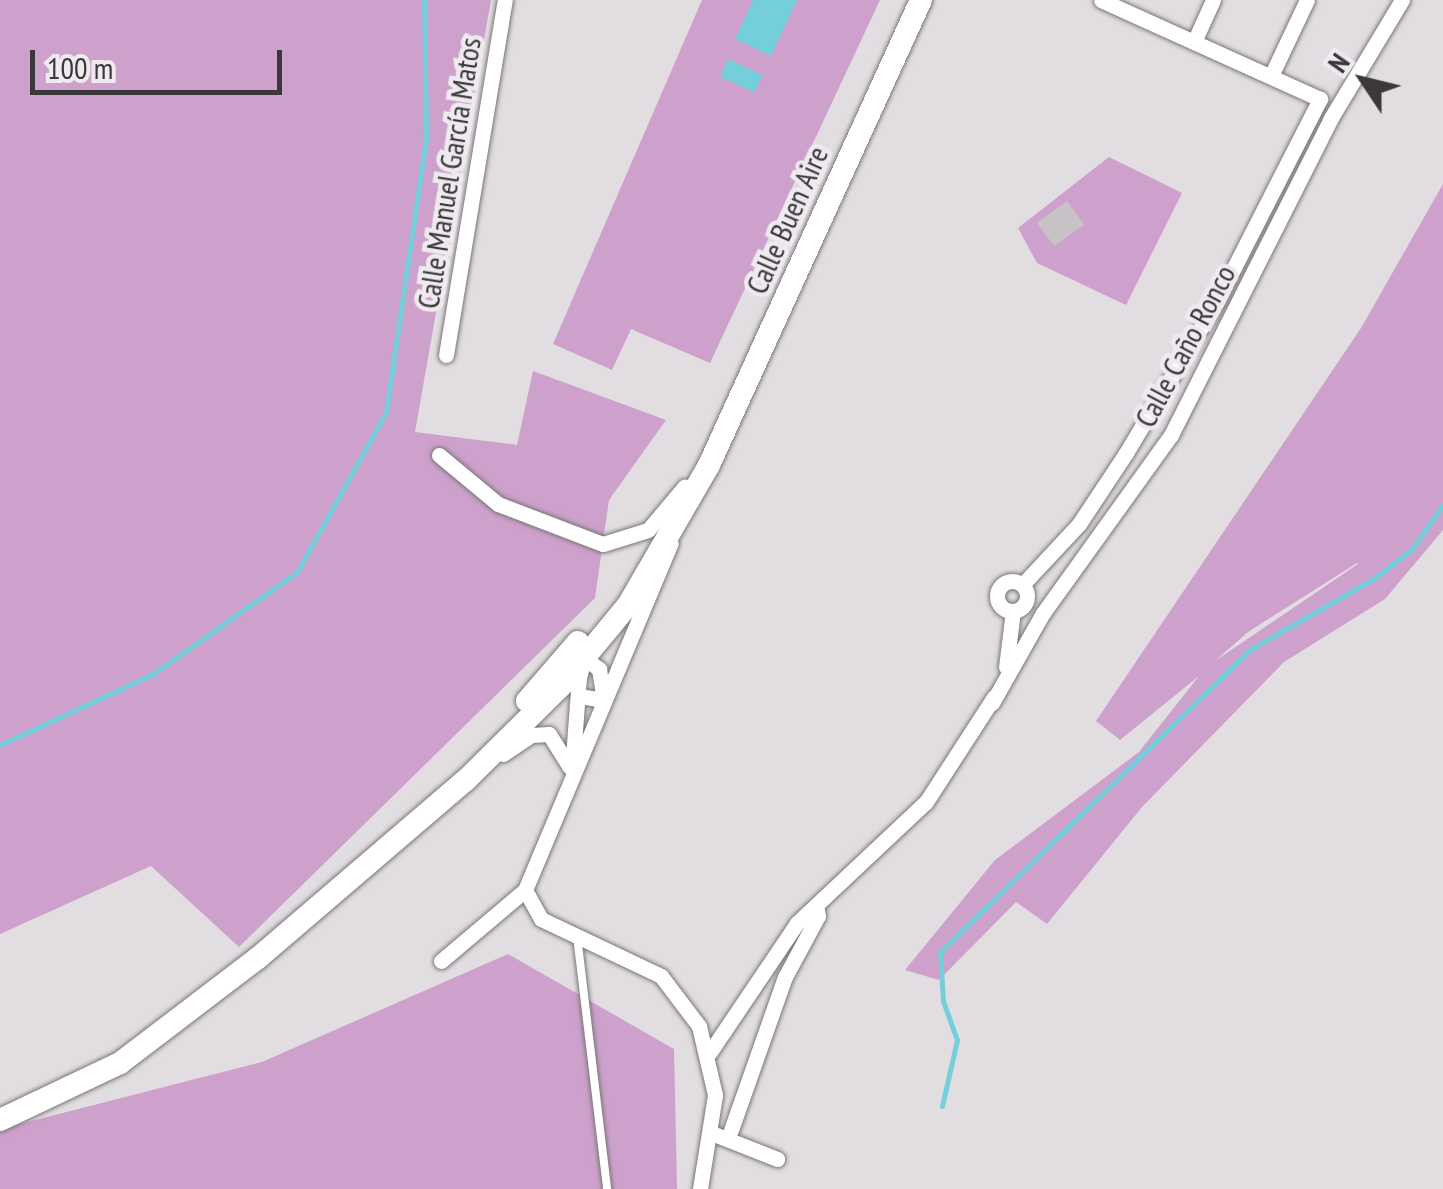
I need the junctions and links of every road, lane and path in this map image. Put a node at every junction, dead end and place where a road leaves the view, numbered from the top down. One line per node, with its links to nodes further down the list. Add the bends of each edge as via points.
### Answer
1 (506, 0): 9 (street, Calle Manuel García Matos)
2 (920, 0): 10 (main road, Calle Buen Aire)
3 (1213, 0): 7 (street)
4 (1307, 0): 8 (street)
5 (1402, 0): 19 (street, Calle Caño Ronco, via 1328,124 1178,422 1043,614)
6 (1109, 2): 7 (street)
7 (1194, 42): 8 (street)
8 (1271, 76): 14 (street, via 1320,98 1232,274 1126,453 1080,524)
9 (446, 355)
10 (742, 393): 11 (street, via 661,520 625,542 588,542 498,504); 12 (main road, Calle Buen Aire)
11 (440, 455)
12 (709, 465): 13 (main road); 22 (main road, via 639,570)
13 (673, 534): 16 (main road); 18 (street)
14 (1023, 584): 15 (street, via 1028,597); 15 (street, via 1008,580 998,590 1000,605)
15 (1013, 611): 19 (street, Calle Caño Ronco, via 1008,660)
16 (584, 658): 17 (street); 18 (street, via 598,669); 21 (main road)
17 (578, 696): 18 (street); 20 (street)
18 (604, 700): 20 (street)
19 (992, 703): 24 (street, Calle Caño Ronco, via 926,802)
20 (572, 770): 21 (street, via 549,734 531,734); 23 (street)
21 (466, 780): 22 (main road)
22 (406, 832): 28 (main road, via 258,958 120,1063)
23 (525, 890): 25 (street, via 534,912); 26 (street)
24 (816, 905): 27 (street, Calle Caño Ronco, via 780,945); 29 (street, via 818,916 786,977)
25 (577, 934): 27 (street, via 661,976 692,1013); 32 (lane)
26 (441, 961)
27 (710, 1052): 30 (street)
28 (0, 1120)
29 (730, 1130)
30 (710, 1133): 31 (street); 33 (street)
31 (778, 1159)
32 (606, 1189)
33 (700, 1189)

